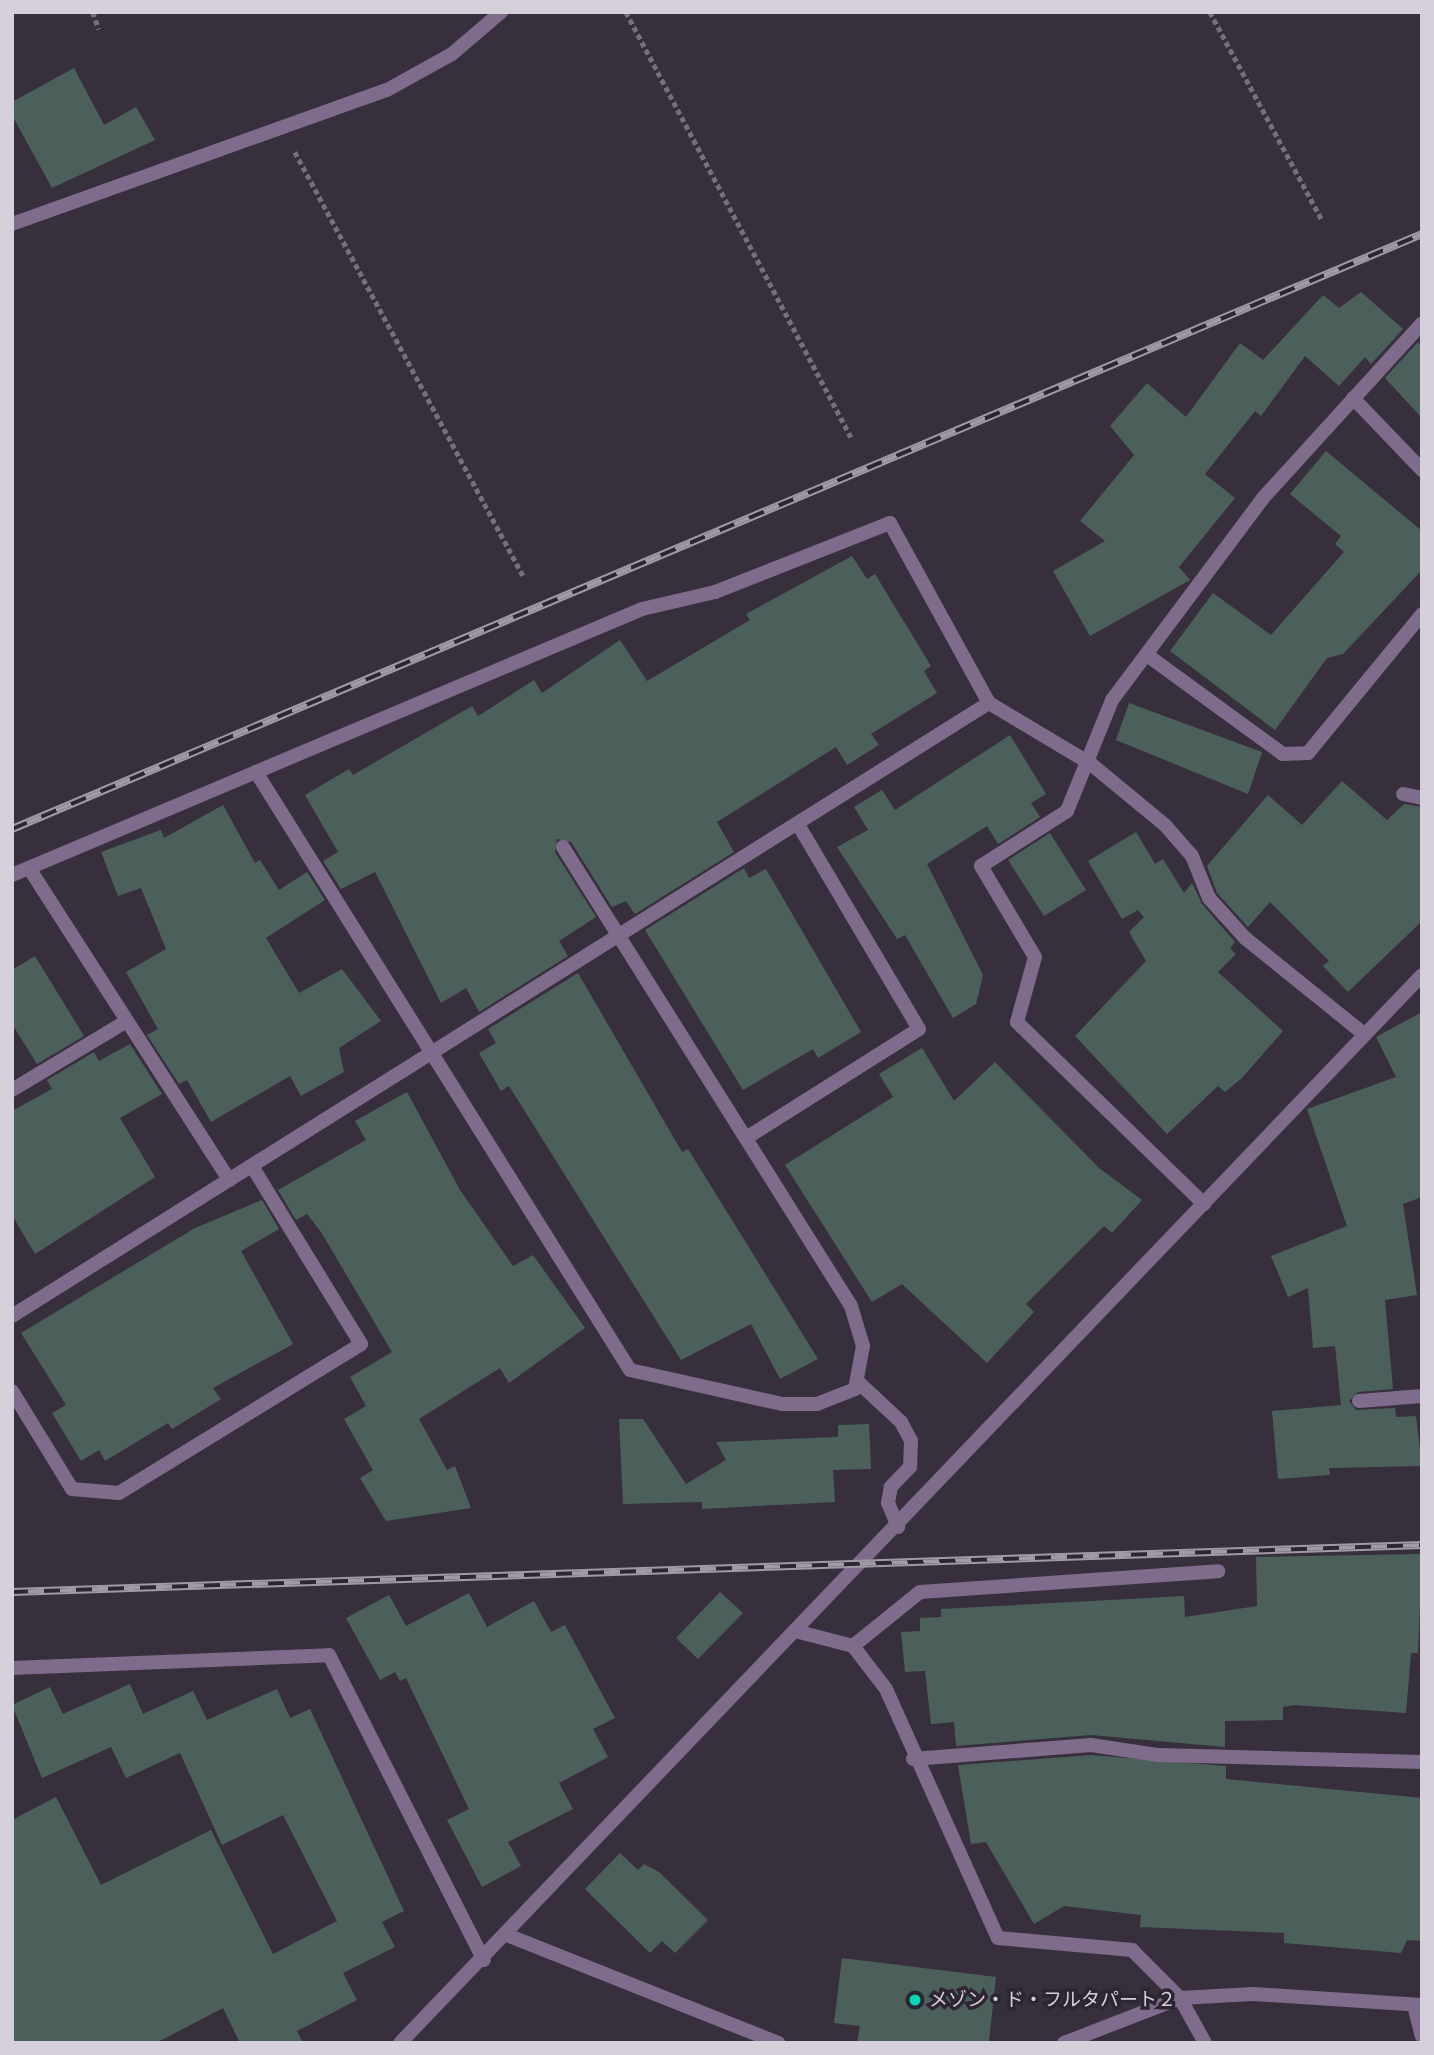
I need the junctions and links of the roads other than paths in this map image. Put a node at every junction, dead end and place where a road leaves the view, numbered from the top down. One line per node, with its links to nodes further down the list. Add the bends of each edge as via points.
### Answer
1 (501, 12): 2 (street, via 452,54 387,90)
2 (12, 224)
3 (1422, 323): 4 (street)
4 (1353, 398): 5 (street); 7 (street, via 1263,498)
5 (1422, 470)
6 (1422, 614): 7 (street, via 1308,753 1283,754)
7 (1147, 655): 9 (street, via 1112,700)
8 (989, 703): 9 (street); 10 (street, via 890,523 715,592 642,609); 13 (street)
9 (1091, 764): 20 (street, via 1165,825 1192,856 1209,898 1245,938); 26 (street, via 1067,811 981,866 1035,957 1017,1022)
10 (256, 772): 15 (street); 21 (street)
11 (1403, 794): 12 (street)
12 (1422, 798)
13 (797, 823): 17 (street); 23 (street, via 919,1029)
14 (564, 848): 17 (street)
15 (29, 868): 16 (street); 19 (street)
16 (12, 875)
17 (617, 937): 21 (street); 23 (street)
18 (1422, 975): 20 (street)
19 (127, 1021): 22 (street); 25 (street)
20 (1364, 1035): 26 (street)
21 (431, 1053): 24 (street); 28 (street, via 630,1370 782,1404 817,1404)
22 (12, 1090)
23 (747, 1138): 28 (street, via 851,1306 863,1346)
24 (252, 1166): 25 (street); 29 (street, via 361,1343 119,1493 72,1489)
25 (229, 1180): 27 (street)
26 (1204, 1204): 32 (street)
27 (12, 1316)
28 (858, 1382): 32 (street, via 901,1422 911,1441 910,1467 891,1486 888,1503)
29 (12, 1391)
30 (1422, 1396): 31 (street)
31 (1359, 1401)
32 (898, 1527): 34 (street)
33 (1218, 1571): 35 (street, via 920,1592)
34 (799, 1632): 35 (street); 39 (street)
35 (853, 1646): 37 (street, via 886,1689)
36 (12, 1668): 40 (street, via 329,1655)
37 (913, 1759): 38 (street, via 1091,1745 1158,1755); 41 (street, via 998,1938 1132,1950)
38 (1422, 1762)
39 (507, 1935): 40 (street); 45 (street)
40 (484, 1960): 44 (street)
41 (1180, 1998): 42 (street, via 1253,1994); 46 (street); 47 (street)
42 (1418, 2005): 43 (street)
43 (1422, 2036)
44 (400, 2043)
45 (778, 2043)
46 (1064, 2043)
47 (1205, 2043)

